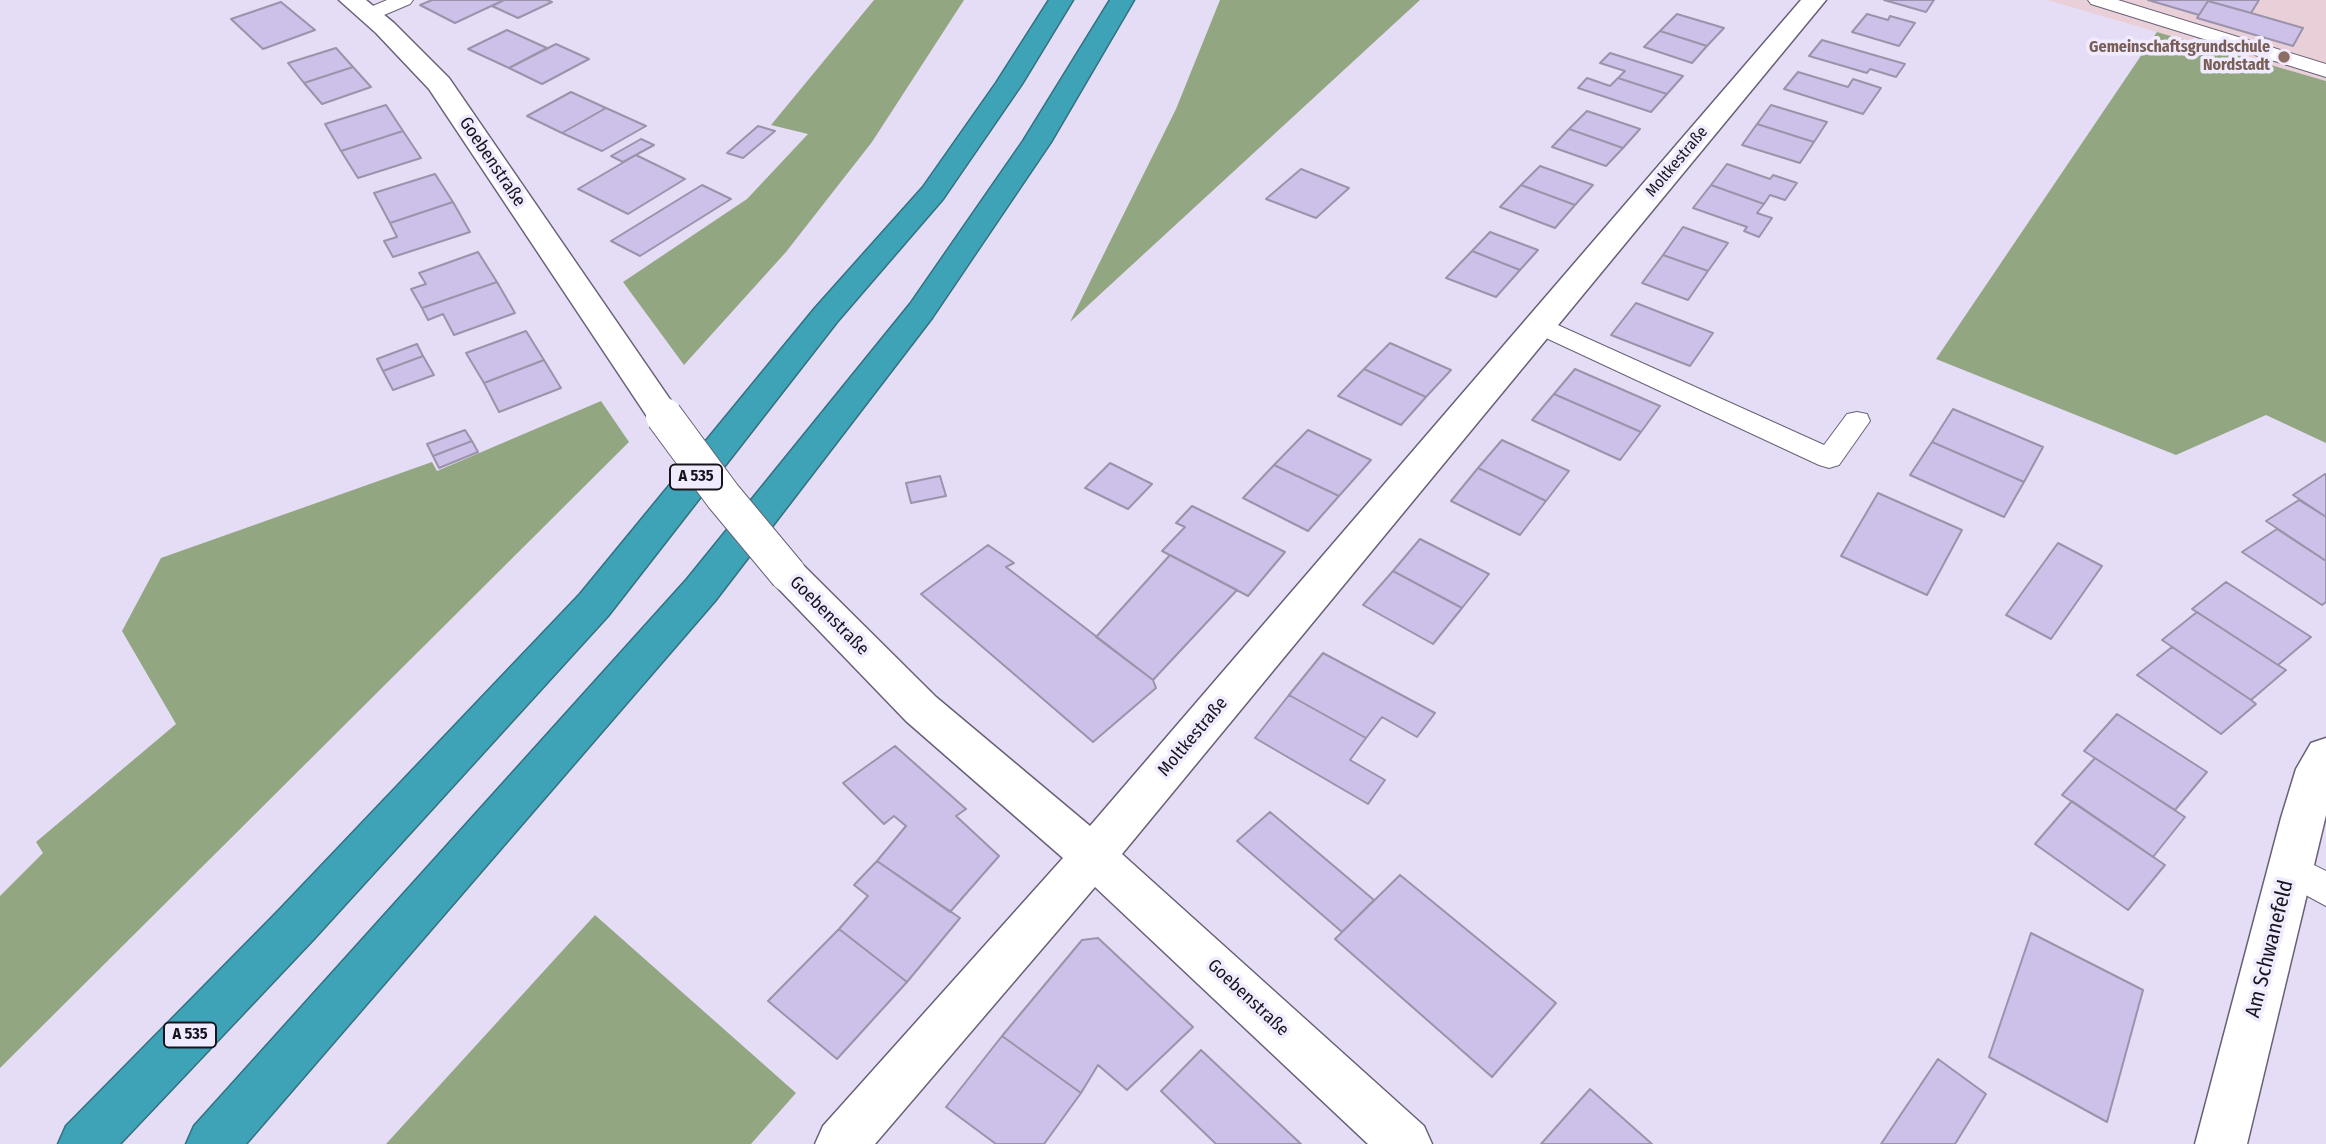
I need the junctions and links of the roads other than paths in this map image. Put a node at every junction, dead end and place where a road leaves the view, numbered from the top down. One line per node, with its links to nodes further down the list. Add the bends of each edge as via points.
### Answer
1 (403, 0): 6 (lane)
2 (1061, 0): 13 (highway, A 535, via 933,192 826,315 594,605)
3 (1122, 0): 14 (highway, via 1037,142 921,311 710,580)
4 (1814, 0): 8 (street, Moltkestraße)
5 (2098, 0): 7 (lane)
6 (361, 7): 11 (street, Goebenstraße, bridge, via 439,84 664,416 788,574 921,709)
7 (2326, 71)
8 (1540, 325): 9 (lane, via 1829,458); 11 (street, Moltkestraße)
9 (1857, 421)
10 (2326, 756): 12 (street, Am Schwanefeld, via 2318,769)
11 (1093, 856): 15 (street, Moltkestraße); 16 (street, Goebenstraße)
12 (2308, 880): 17 (street, Am Schwanefeld)
13 (85, 1144)
14 (212, 1144)
15 (842, 1144)
16 (1406, 1144)
17 (2221, 1144)

